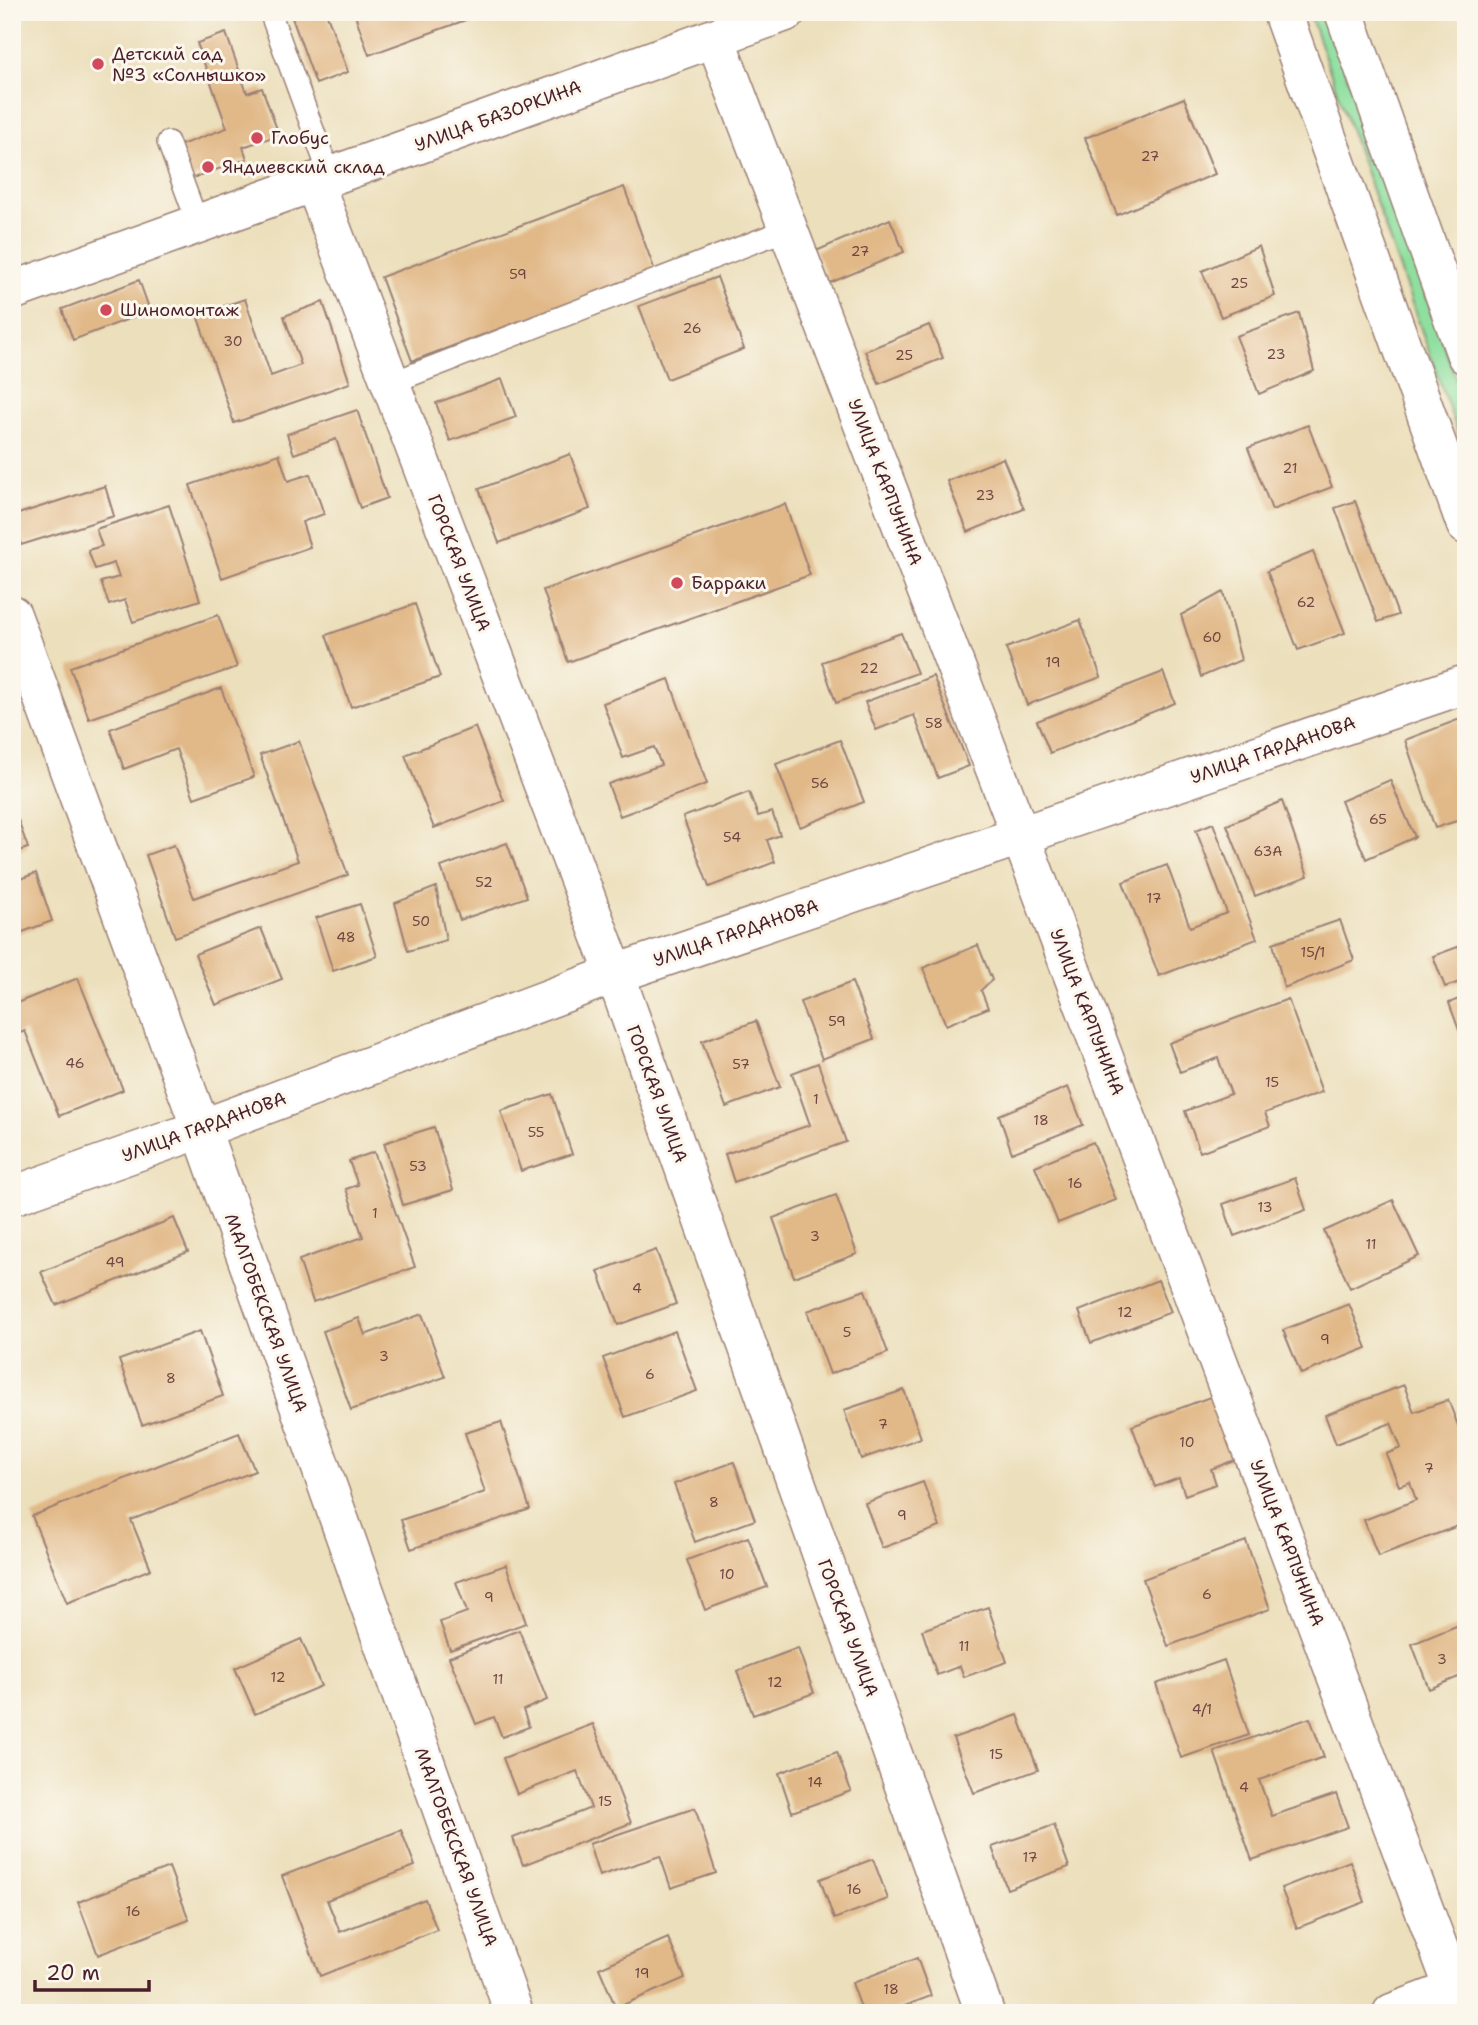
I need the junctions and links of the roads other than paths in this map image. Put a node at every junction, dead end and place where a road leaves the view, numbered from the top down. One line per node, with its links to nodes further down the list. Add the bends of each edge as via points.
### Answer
1 (270, 12): 7 (lane)
2 (786, 12): 5 (street, УЛИЦА БАЗОРКИНА)
3 (1282, 12): 13 (street)
4 (1344, 12): 11 (street)
5 (715, 38): 7 (street, УЛИЦА БАЗОРКИНА); 9 (street, УЛИЦА КАРПУНИНА)
6 (168, 142): 8 (lane)
7 (322, 179): 8 (street, УЛИЦА БАЗОРКИНА); 12 (street, ГОРСКАЯ УЛИЦА)
8 (198, 224): 10 (street, УЛИЦА БАЗОРКИНА)
9 (788, 229): 12 (lane); 16 (street, УЛИЦА КАРПУНИНА)
10 (12, 291)
11 (1466, 355)
12 (391, 383): 17 (street, ГОРСКАЯ УЛИЦА)
13 (1466, 525)
14 (12, 615): 18 (street, МАЛГОБЕКСКАЯ УЛИЦА)
15 (1466, 684): 16 (street, УЛИЦА ГАРДАНОВА)
16 (1021, 837): 17 (street, УЛИЦА ГАРДАНОВА); 20 (street, УЛИЦА КАРПУНИНА)
17 (615, 974): 18 (street, УЛИЦА ГАРДАНОВА); 22 (street, ГОРСКАЯ УЛИЦА)
18 (201, 1129): 19 (street, УЛИЦА ГАРДАНОВА); 21 (street, МАЛГОБЕКСКАЯ УЛИЦА)
19 (12, 1196)
20 (1460, 1987): 23 (street)
21 (514, 2013)
22 (985, 2013)
23 (1392, 2013)

